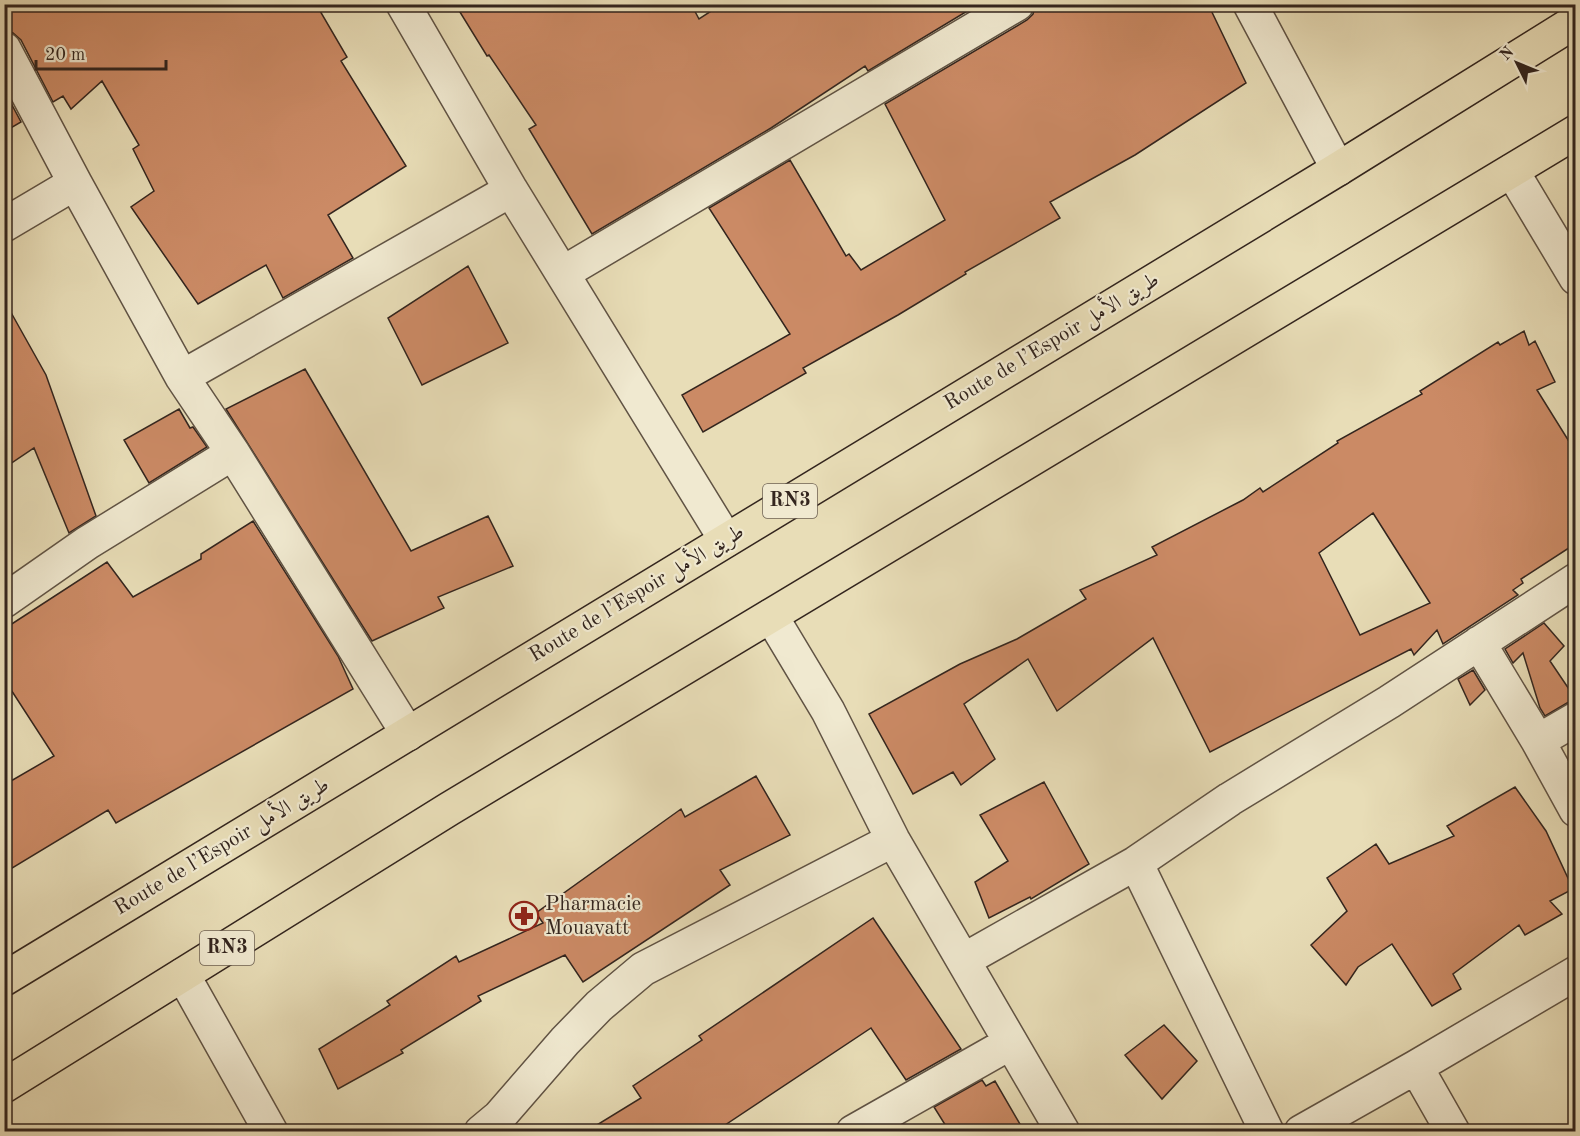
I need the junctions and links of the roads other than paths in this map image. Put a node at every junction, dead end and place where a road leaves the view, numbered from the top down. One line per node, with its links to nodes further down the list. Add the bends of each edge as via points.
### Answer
1 (403, 4): 10 (street)
2 (1017, 4): 12 (street)
3 (1250, 4): 7 (street)
4 (1575, 21): 7 (highway, Route de l’Espoir طريق الأمل / RN3)
5 (4, 49): 9 (street)
6 (1575, 132): 8 (highway, RN3)
7 (1338, 169): 16 (highway, Route de l’Espoir طريق الأمل / RN3)
8 (1512, 171): 13 (street); 19 (highway, RN3)
9 (75, 183): 11 (street); 14 (street)
10 (511, 190): 12 (street); 14 (street)
11 (4, 225)
12 (563, 273): 16 (street)
13 (1575, 278)
14 (182, 376): 15 (street)
15 (233, 453): 18 (street, via 87,543); 22 (street)
16 (726, 540): 22 (highway, Route de l’Espoir طريق الأمل / RN3)
17 (1575, 580): 20 (street)
18 (4, 601)
19 (771, 616): 25 (street, via 828,711); 29 (highway, RN3, via 449,809)
20 (1479, 643): 23 (street); 26 (street, via 1230,799)
21 (1575, 719): 23 (street)
22 (408, 734): 30 (highway, Route de l’Espoir طريق الأمل / RN3)
23 (1539, 741): 24 (street)
24 (1575, 810)
25 (893, 840): 27 (street); 35 (street, via 643,969 592,1013)
26 (1136, 864): 27 (street); 38 (street)
27 (964, 960): 31 (street)
28 (1575, 973): 32 (street)
29 (183, 975): 33 (highway, RN3); 34 (street)
30 (4, 979)
31 (1010, 1043): 36 (street); 37 (street)
32 (1416, 1067): 39 (street); 40 (street)
33 (4, 1086)
34 (271, 1131)
35 (482, 1131)
36 (853, 1131)
37 (1063, 1131)
38 (1267, 1131)
39 (1301, 1131)
40 (1453, 1131)

